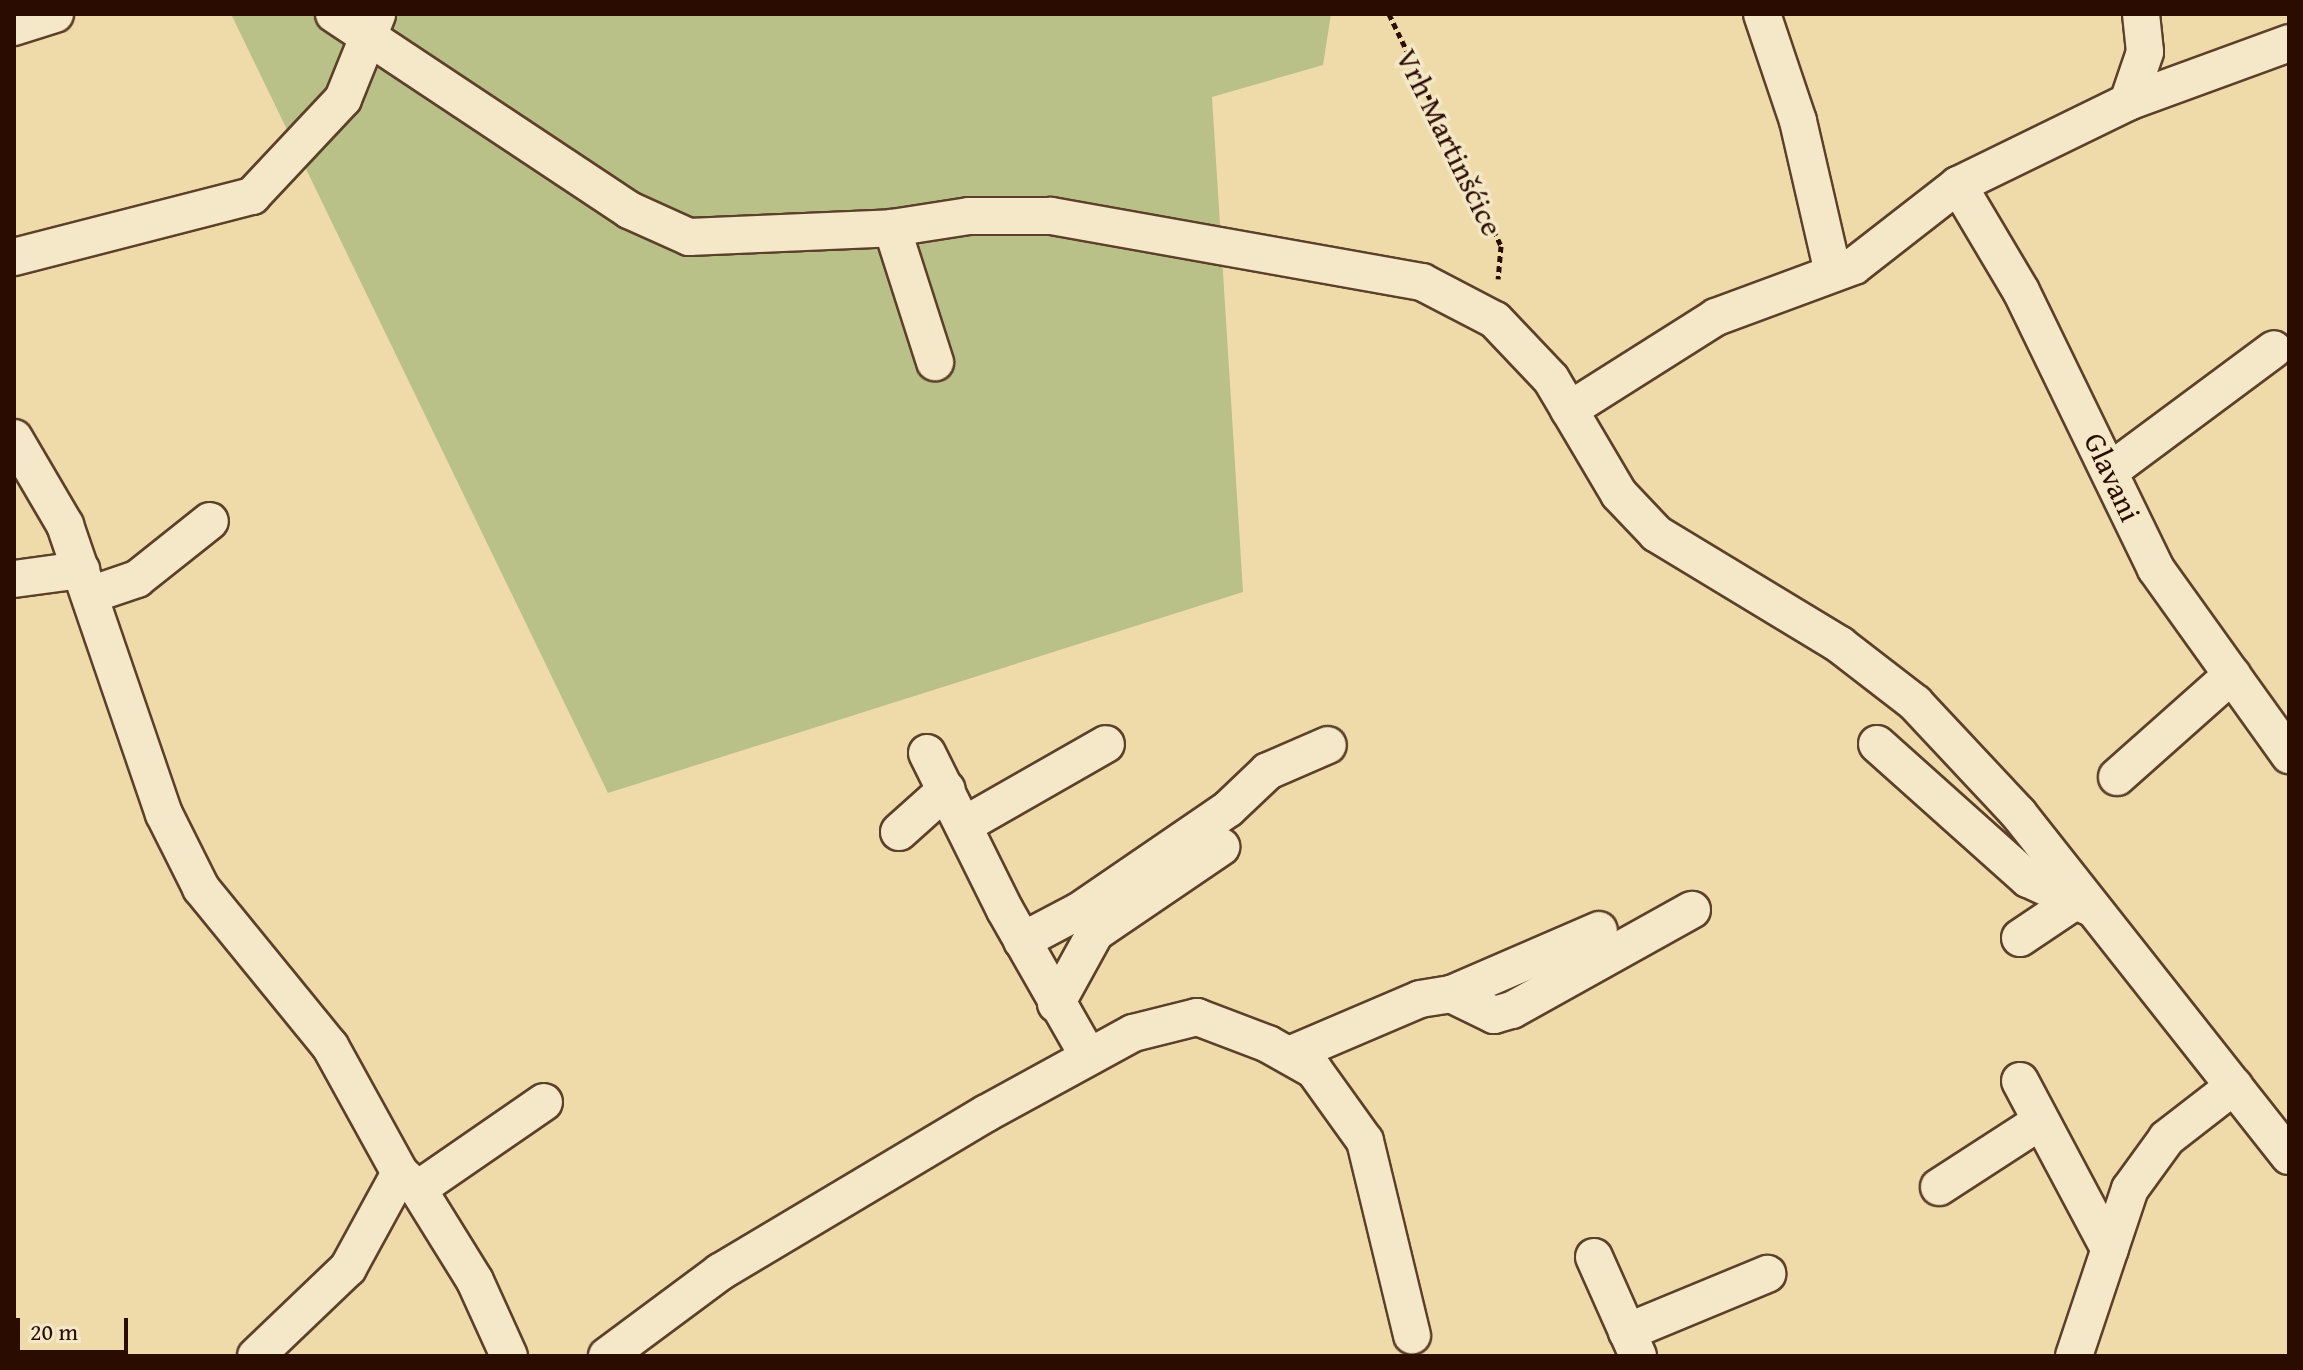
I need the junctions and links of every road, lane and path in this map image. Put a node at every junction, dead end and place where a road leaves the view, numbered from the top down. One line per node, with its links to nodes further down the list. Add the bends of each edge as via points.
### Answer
1 (55, 14): 7 (street)
2 (334, 14): 6 (street)
3 (1389, 14): 14 (path, Vrh Martinšćice, via 1501,246)
4 (1762, 14): 13 (street, via 1798,121)
5 (2141, 14): 9 (street, via 2145,52)
6 (373, 24): 11 (street, via 629,210 689,237); 12 (street, via 343,99 252,196)
7 (14, 27)
8 (2289, 43): 9 (street)
9 (2128, 102): 10 (street)
10 (1958, 185): 13 (street, via 1854,266); 19 (street, Glavani, via 2021,291)
11 (892, 228): 14 (street, via 969,216 1051,216 1422,282); 16 (street)
12 (14, 257)
13 (1833, 273): 17 (street, via 1716,317)
14 (1495, 320): 17 (street, via 1551,379)
15 (2274, 349): 19 (street)
16 (935, 362)
17 (1569, 410): 34 (street, via 1619,494 1657,534 1840,645 1915,703 2018,813)
18 (14, 438): 22 (street, via 65,525)
19 (2110, 471): 23 (street, Glavani, via 2156,569)
20 (210, 521): 22 (street, via 137,579)
21 (14, 579): 22 (street)
22 (86, 582): 48 (street, via 164,814 201,888 330,1046)
23 (2232, 675): 28 (street, Glavani); 29 (street)
24 (1106, 744): 31 (street)
25 (1877, 744): 34 (street, via 2028,879)
26 (1328, 745): 38 (street, via 1268,771 1228,809 1116,886)
27 (927, 753): 30 (street)
28 (2289, 755)
29 (2117, 777)
30 (947, 789): 31 (street); 32 (street)
31 (966, 824): 38 (street)
32 (899, 832)
33 (1221, 847): 40 (street, via 1095,933)
34 (2085, 905): 37 (street); 44 (street)
35 (1692, 910): 39 (street, via 1512,1010 1494,1015)
36 (1599, 930): 39 (street)
37 (2020, 938)
38 (1022, 941): 40 (street)
39 (1451, 994): 41 (street, via 1420,999)
40 (1056, 1004): 42 (street)
41 (1289, 1055): 42 (street, via 1197,1017 1133,1033); 53 (street, via 1314,1070 1365,1141)
42 (1089, 1057): 57 (street, via 720,1272)
43 (2020, 1081): 46 (street)
44 (2234, 1086): 47 (street); 50 (street, via 2167,1138 2130,1189)
45 (544, 1102): 48 (street)
46 (2041, 1121): 49 (street); 50 (street)
47 (2289, 1156)
48 (409, 1181): 55 (street, via 348,1268); 56 (street, via 475,1281)
49 (1939, 1187)
50 (2110, 1250): 58 (street)
51 (1594, 1257): 54 (street)
52 (1767, 1274): 54 (street)
53 (1412, 1335)
54 (1632, 1344)
55 (256, 1356)
56 (509, 1356)
57 (607, 1356)
58 (2074, 1356)

